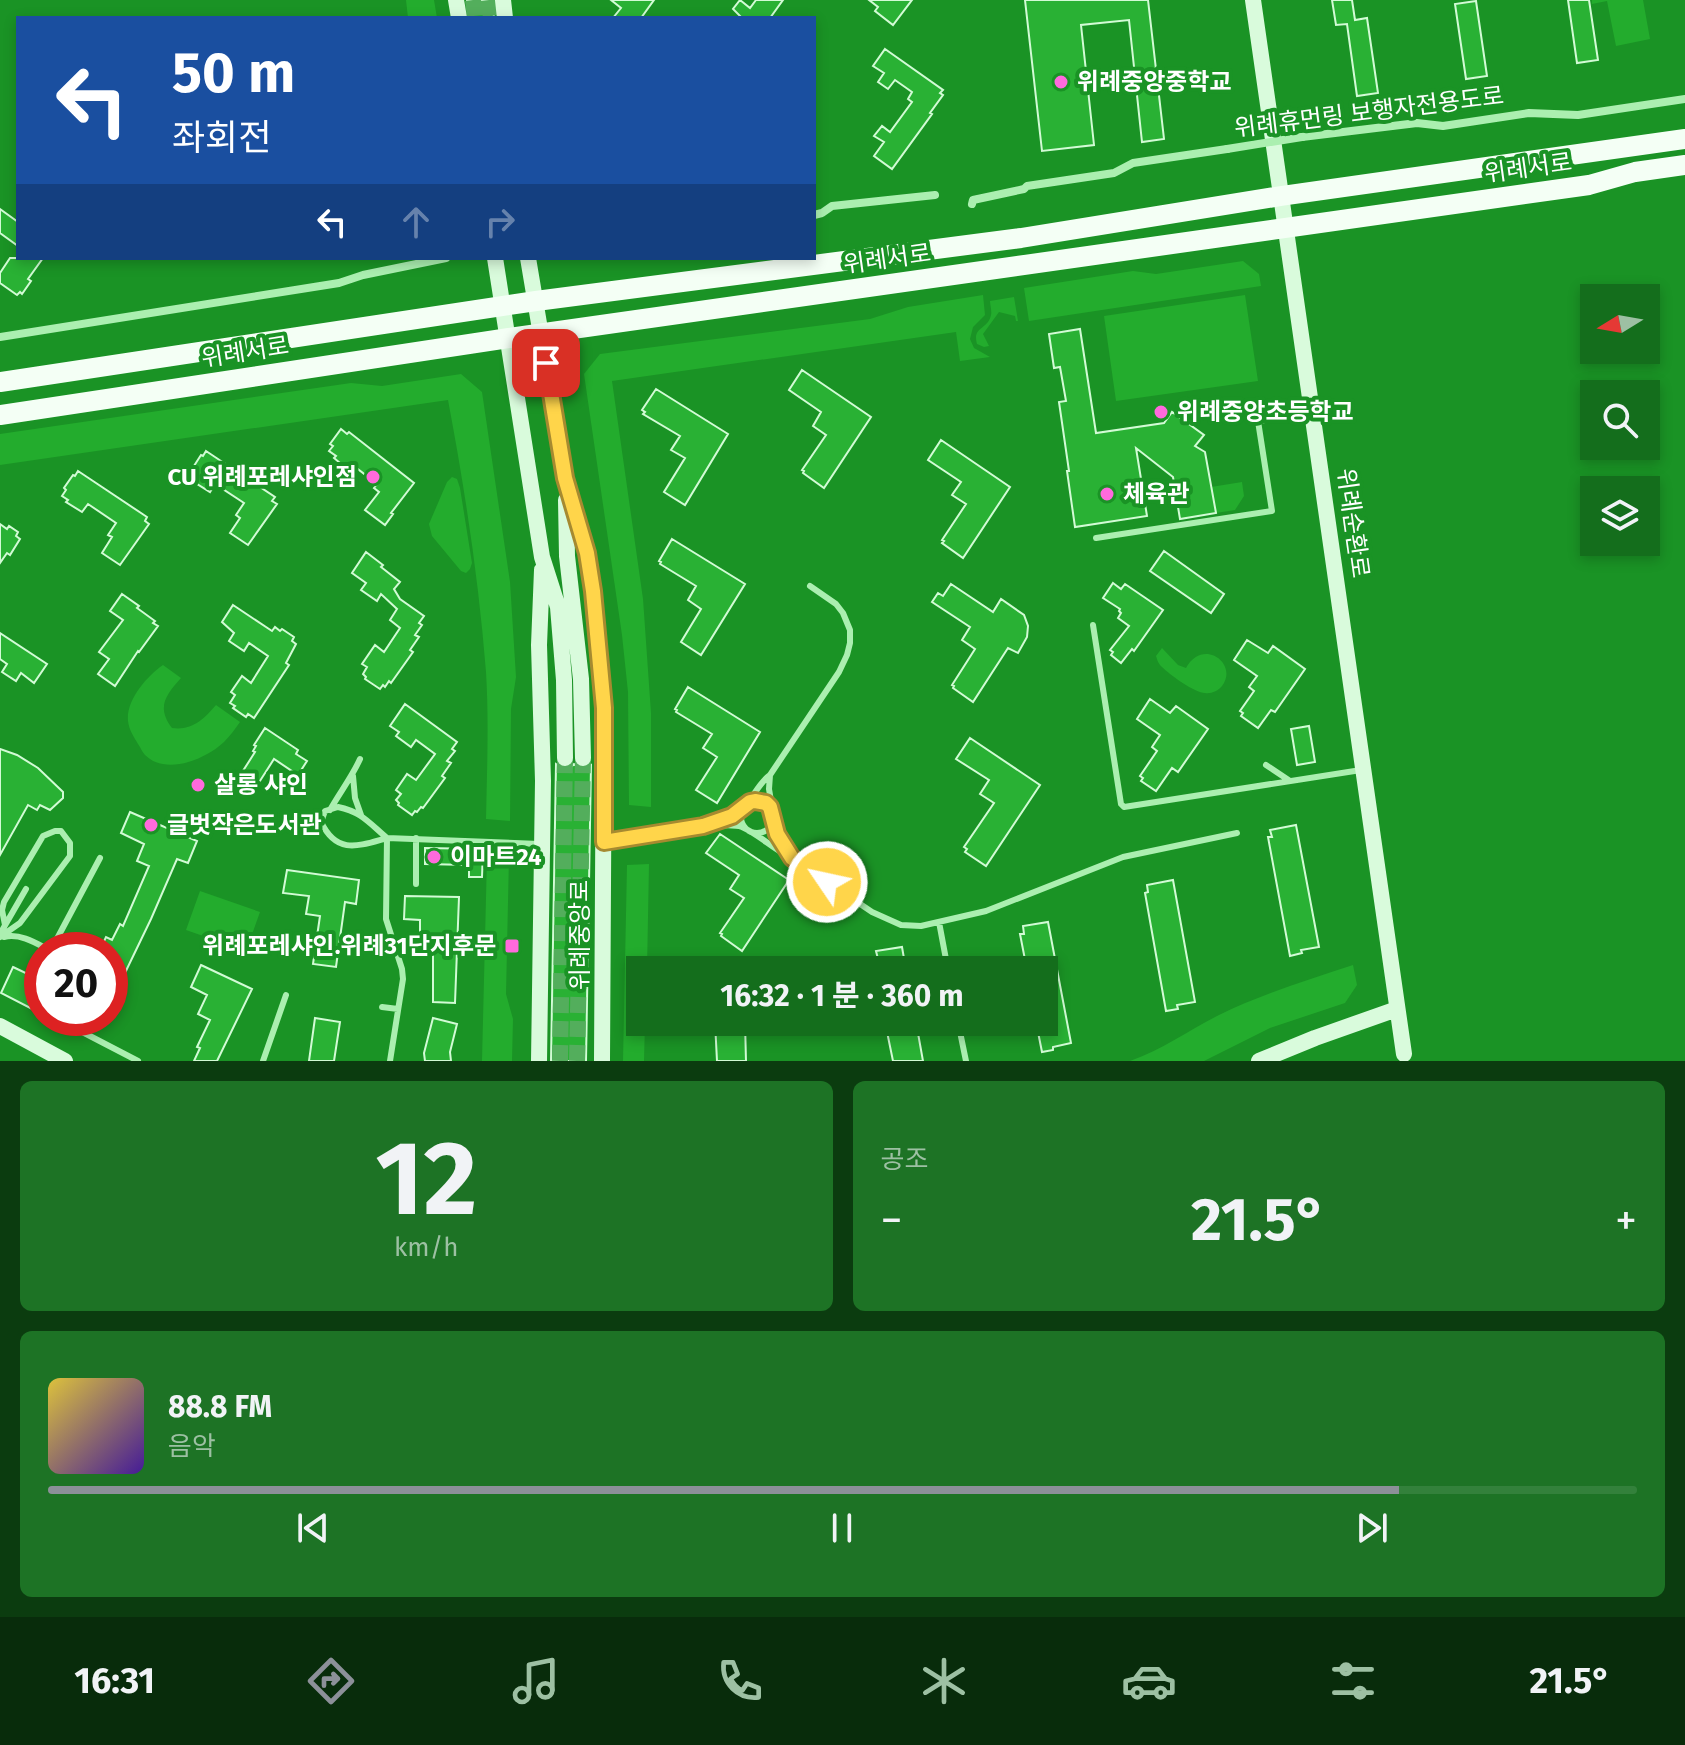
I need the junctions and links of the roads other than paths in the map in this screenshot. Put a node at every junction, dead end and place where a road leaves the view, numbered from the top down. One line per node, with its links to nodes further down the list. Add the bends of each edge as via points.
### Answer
1 (1253, 0): 6 (main road, 위례순환로)
2 (1685, 99): 7 (street, 위례휴먼링 보행자전용도로, bridge, via 1578,115 1529,113 1302,137 1133,163 1114,173 1027,186)
3 (1685, 139): 6 (main road, 위례서로)
4 (1685, 165): 9 (main road, 위례서로, via 1589,185)
5 (935, 195): 8 (street, via 832,206)
6 (1281, 196): 9 (main road, 위례순환로); 15 (main road, 위례서로, via 1021,238)
7 (972, 204)
8 (816, 214)
9 (1285, 228): 17 (main road, 위례서로); 21 (main road, 위례순환로)
10 (434, 260): 18 (street, via 339,283)
11 (495, 260): 16 (main road, 위례중앙로)
12 (504, 260): 16 (main road, 위례중앙로)
13 (528, 260): 15 (main road, 위례중앙로)
14 (536, 260): 15 (main road, 위례중앙로)
15 (536, 301): 16 (main road, 위례서로); 17 (main road, 위례중앙로)
16 (503, 307): 19 (main road, 위례중앙로); 20 (main road, 위례서로)
17 (541, 334): 19 (main road, 위례서로); 23 (main road, 위례중앙로)
18 (0, 337)
19 (509, 338): 22 (main road, 위례서로); 25 (main road, 위례중앙로)
20 (0, 382)
21 (1312, 413): 24 (lane, via 1258,421 1272,511); 32 (main road, 위례순환로)
22 (0, 415)
23 (565, 478): 29 (main road, 위례중앙로); 45 (main road, 위례중앙로, via 587,553 599,645)
24 (1096, 538)
25 (542, 557): 28 (main road, 위례중앙로, via 558,607); 46 (main road, 위례중앙로)
26 (810, 586): 33 (lane, via 843,613 850,630 849,649)
27 (1093, 625): 35 (lane, via 1124,807)
28 (565, 758)
29 (583, 758)
30 (360, 759): 34 (lane)
31 (1266, 765): 35 (lane)
32 (1364, 770): 35 (lane); 60 (main road, 위례순환로)
33 (770, 775): 36 (lane); 38 (lane)
34 (353, 776): 37 (lane); 39 (lane)
35 (1290, 781)
36 (746, 805): 38 (lane, via 761,801); 40 (lane); 41 (lane, via 741,820)
37 (330, 810): 39 (lane, via 338,807); 43 (lane, via 321,822 333,840 360,846)
38 (772, 812): 41 (lane, via 770,827); 48 (lane, via 777,834)
39 (361, 815): 43 (lane)
40 (703, 826): 41 (lane, via 737,825); 45 (lane)
41 (751, 832): 48 (lane)
42 (1237, 833): 51 (lane, via 1123,857 986,911)
43 (387, 838): 44 (lane); 59 (lane, via 386,919 402,969)
44 (416, 838): 46 (lane); 49 (lane)
45 (604, 842): 70 (main road, 위례중앙로)
46 (542, 844): 69 (main road, 위례중앙로)
47 (100, 858): 53 (lane)
48 (792, 858): 51 (lane, via 882,918 910,926)
49 (416, 884)
50 (26, 889): 52 (lane)
51 (939, 922): 56 (lane)
52 (2, 924): 54 (lane); 54 (lane, via 4,902 43,836 61,831 70,843 70,856 20,923)
53 (60, 932)
54 (0, 937): 55 (lane)
55 (24, 938)
56 (945, 956)
57 (286, 995): 67 (lane)
58 (382, 1007): 59 (lane)
59 (398, 1009): 68 (lane)
60 (1397, 1009): 64 (main road, 위례순환로); 72 (main road)
61 (0, 1026): 65 (main road)
62 (90, 1036): 66 (lane)
63 (961, 1036): 71 (lane)
64 (1404, 1054)
65 (65, 1061)
66 (138, 1061)
67 (263, 1061)
68 (390, 1061)
69 (539, 1061)
70 (602, 1061)
71 (966, 1061)
72 (1259, 1061)

